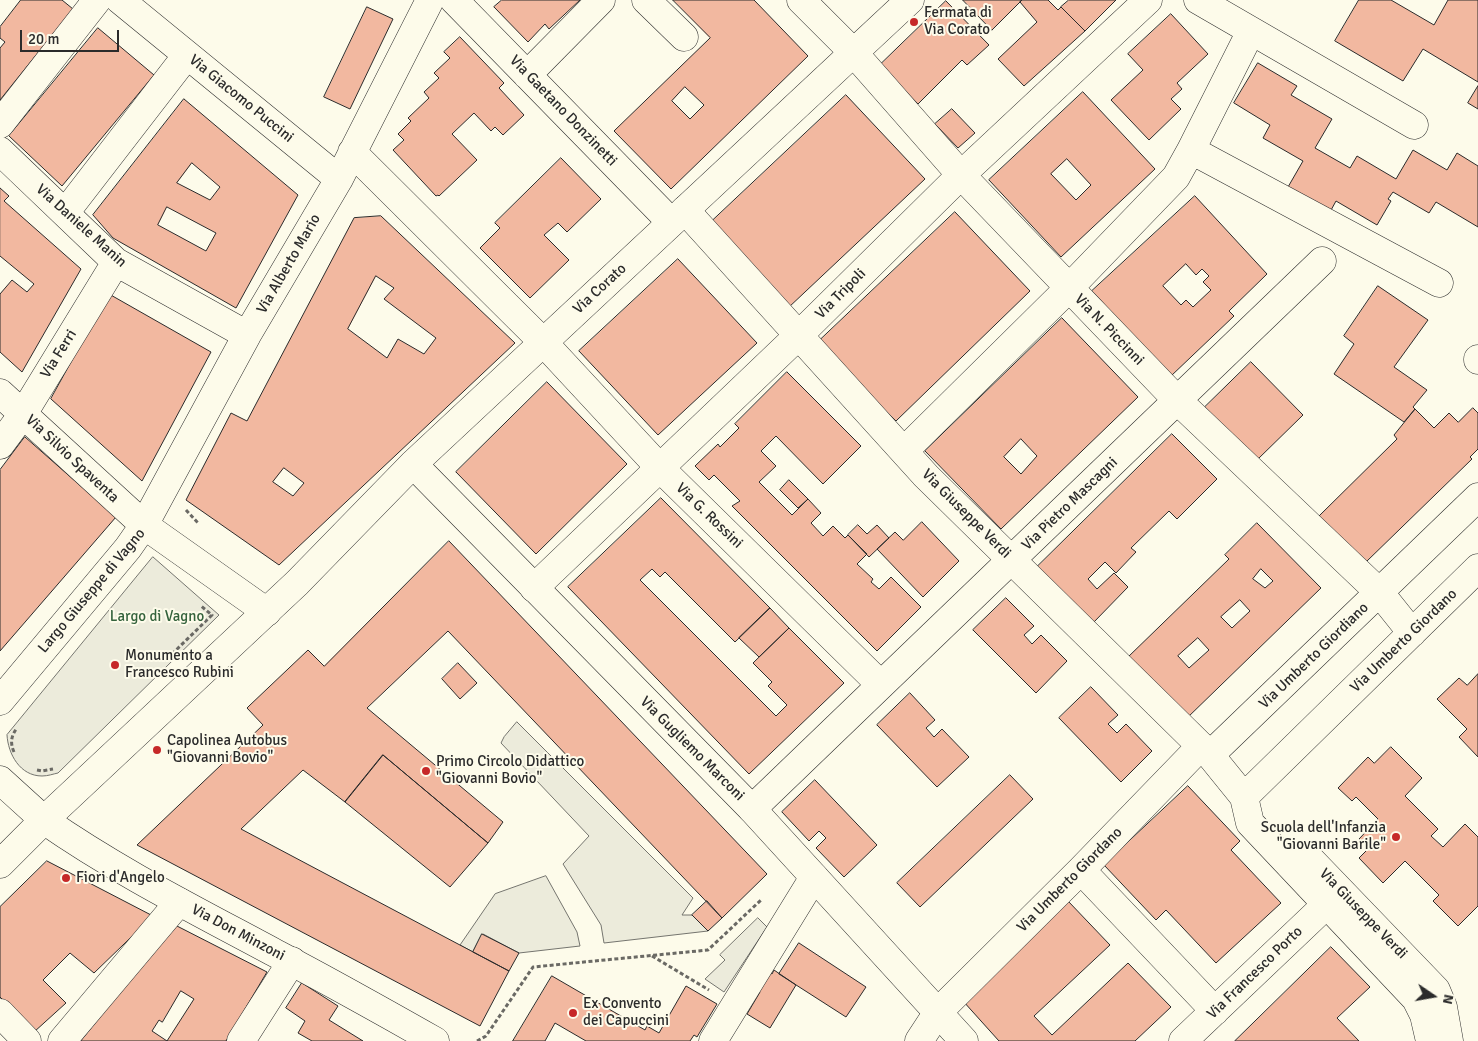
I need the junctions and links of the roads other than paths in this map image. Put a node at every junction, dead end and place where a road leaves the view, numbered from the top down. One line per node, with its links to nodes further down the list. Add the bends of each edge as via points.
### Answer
1 (96, 0): 16 (street)
2 (120, 0): 14 (street, Via Giacomo Puccini)
3 (430, 0): 20 (street, Via Alberto Mario)
4 (454, 0): 15 (street, Via Gaetano Donzinetti)
5 (601, 0): 15 (street)
6 (646, 0): 12 (street)
7 (800, 0): 13 (street, Via N. Piccinni)
8 (910, 0): 13 (street, Via Corato)
9 (1148, 0): 21 (street, Via Tripoli)
10 (1198, 0): 11 (street)
11 (1251, 31): 17 (street); 18 (street)
12 (684, 38)
13 (853, 52): 21 (street, Via N. Piccinni); 24 (street, Via Corato)
14 (187, 55): 22 (street, Via Giacomo Puccini); 23 (street)
15 (527, 75): 24 (street, Via Gaetano Donzinetti)
16 (0, 124)
17 (1414, 125)
18 (1191, 150): 27 (street); 28 (street, via 1176,177)
19 (0, 151): 23 (street, Via Daniele Manin)
20 (352, 152): 22 (street, Via Alberto Mario); 31 (street, Via G. Rossini)
21 (961, 175): 28 (street, Via N. Piccinni); 30 (street, Via Tripoli)
22 (339, 179): 29 (street, Via Alberto Mario)
23 (65, 213): 26 (street, Via Daniele Manin)
24 (678, 216): 30 (street, Via Giuseppe Verdi); 31 (street, Via Corato)
25 (1322, 261): 33 (street, Via Pietro Mascagni)
26 (116, 262): 29 (street, Via Daniele Manin); 34 (street, Via Ferri)
27 (1439, 283)
28 (1069, 288): 33 (street, Via N. Piccinni); 36 (street)
29 (247, 335): 40 (street, Via Alberto Mario)
30 (799, 335): 36 (street, Via Giuseppe Verdi); 38 (street, Via Tripoli)
31 (543, 342): 37 (street, Via Corato); 38 (street, Via G. Rossini)
32 (0, 393): 34 (street, Via Silvio Spaventa)
33 (1177, 400): 41 (street, Via Pietro Mascagni); 44 (street, Via N. Piccinni)
34 (23, 414): 35 (street, Via Ferri); 40 (street, Via Silvio Spaventa)
35 (0, 445)
36 (904, 451): 41 (street, Via Giuseppe Verdi)
37 (413, 464): 43 (street, Via Gugliemo Marconi); 45 (street, Via Corato)
38 (660, 468): 43 (street, Via Tripoli); 47 (street, Via G. Rossini)
39 (1478, 497): 44 (street)
40 (144, 525): 45 (street, Largo Giuseppe di Vagno); 48 (street, Largo Giuseppe di Vagno)
41 (1012, 560): 47 (street, Via Pietro Mascagni); 49 (street, Via Giuseppe Verdi)
42 (1478, 568): 46 (street, Via Umberto Giordano)
43 (534, 588): 52 (street, Via Gugliemo Marconi)
44 (1380, 593): 46 (street, Via Umberto Giordiano); 49 (street, Via Umberto Giordiano)
45 (267, 612): 53 (street)
46 (1412, 633): 51 (street, Via Umberto Giordano)
47 (881, 685): 52 (street, Via Pietro Mascagni)
48 (0, 701)
49 (1206, 750): 51 (street, Via Giuseppe Verdi); 55 (street, Via Umberto Giordano)
50 (0, 780): 53 (street, Via Don Minzoni)
51 (1245, 805): 58 (street, Via Giuseppe Verdi, via 1250,824); 72 (street, Via Giuseppe Verdi, via 1266,813 1436,990 1443,1007)
52 (752, 810): 56 (street, Via Gugliemo Marconi)
53 (44, 820): 54 (street); 57 (street, Via Don Minzoni, via 86,849)
54 (0, 864)
55 (1081, 870): 60 (street); 61 (street, Via Umberto Giordano)
56 (814, 877): 61 (street, Via Gugliemo Marconi); 67 (street)
57 (179, 902): 59 (street, Via Don Minzoni); 64 (street)
58 (1327, 904): 60 (street, Via Francesco Porto); 71 (street, Via Giuseppe Verdi, via 1416,999 1424,1015)
59 (292, 961): 65 (street); 66 (street, Via Don Minzoni)
60 (1215, 1011): 70 (street, Via Francesco Porto)
61 (938, 1012): 68 (street, Via Umberto Giordano); 69 (street, Via Gugliemo Marconi)
62 (0, 1013): 63 (street)
63 (27, 1041)
64 (62, 1041)
65 (241, 1041)
66 (435, 1041)
67 (713, 1041)
68 (919, 1041)
69 (964, 1041)
70 (1183, 1041)
71 (1430, 1041)
72 (1449, 1041)

